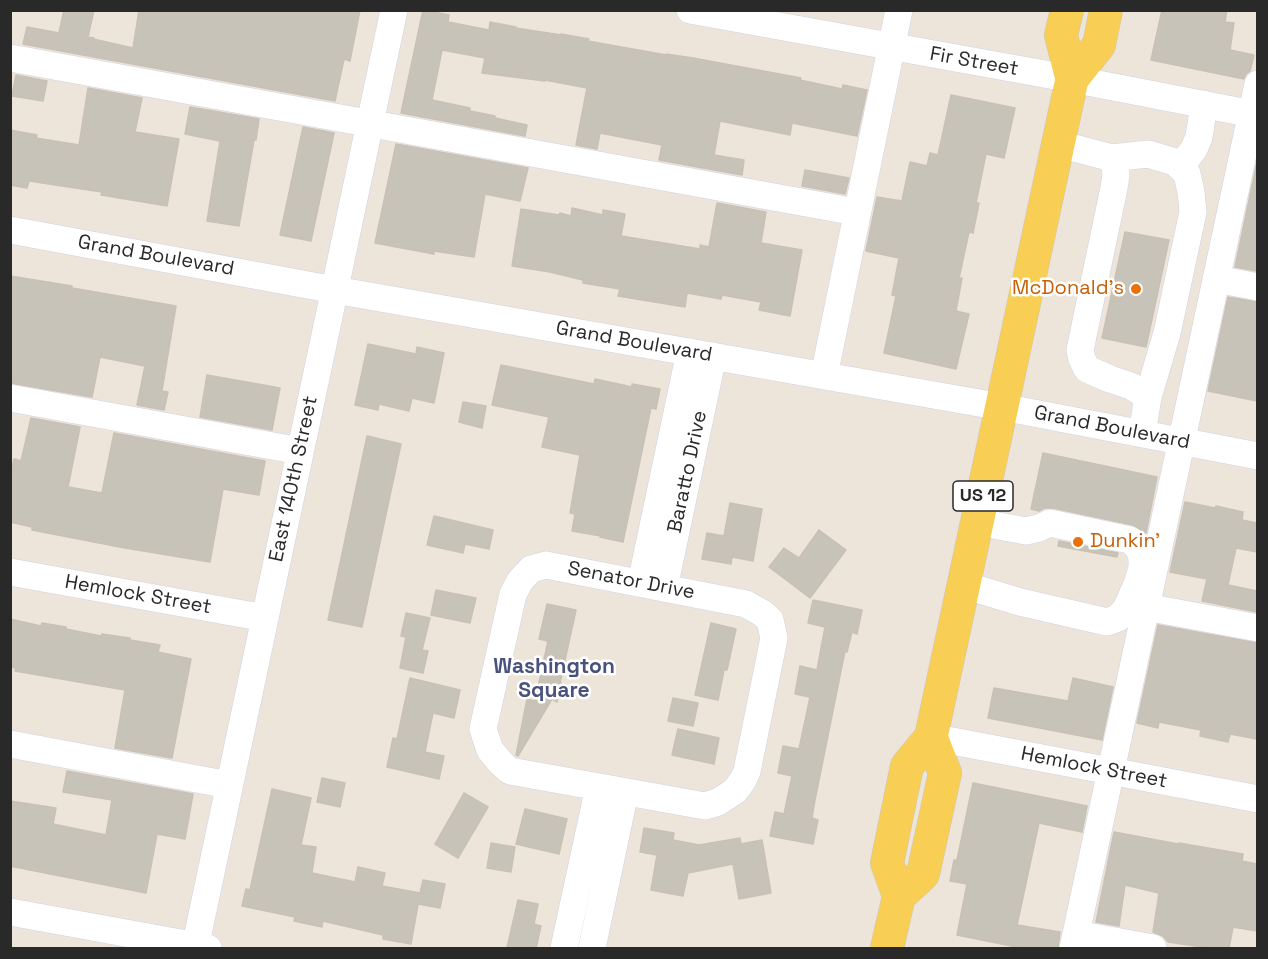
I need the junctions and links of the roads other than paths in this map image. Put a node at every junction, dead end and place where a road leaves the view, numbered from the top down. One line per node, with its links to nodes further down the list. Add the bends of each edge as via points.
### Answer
1 (394, 10): 12 (street, East 140th Street)
2 (690, 10): 6 (street, Fir Street)
3 (899, 10): 6 (street)
4 (1067, 10): 8 (main road, US 12, via 1061,34)
5 (1106, 10): 8 (main road, US 12, via 1099,45)
6 (891, 47): 8 (street, Fir Street); 16 (street)
7 (10, 58): 12 (street)
8 (1072, 79): 10 (street, Fir Street); 13 (main road, US 12)
9 (1257, 84): 11 (street)
10 (1204, 104): 11 (street, Fir Street); 15 (street, via 1199,137)
11 (1254, 114): 18 (street)
12 (370, 124): 16 (street); 20 (street, East 140th Street)
13 (1059, 144): 14 (street); 25 (main road, US 12)
14 (1111, 158): 15 (street, via 1148,154); 23 (street, via 1116,174 1114,188 1080,350 1088,369)
15 (1180, 167): 23 (street, via 1187,174 1193,212 1167,333)
16 (856, 212): 22 (street)
17 (10, 230): 20 (street, Grand Boulevard)
18 (1216, 279): 19 (street); 27 (street)
19 (1257, 287)
20 (334, 290): 21 (street, Grand Boulevard); 28 (street, East 140th Street)
21 (701, 354): 22 (street, Grand Boulevard); 32 (street, Baratto Drive)
22 (824, 375): 25 (street, Grand Boulevard)
23 (1148, 397): 26 (street)
24 (10, 398): 28 (street)
25 (1002, 407): 26 (street, Grand Boulevard); 30 (main road, US 12)
26 (1142, 434): 27 (street, Grand Boulevard)
27 (1181, 441): 29 (street, Grand Boulevard); 34 (street)
28 (300, 451): 35 (street, East 140th Street)
29 (1257, 456)
30 (977, 522): 33 (main road, US 12); 33 (street, via 1026,531 1050,523 1130,540 1138,547 1142,568 1126,609 1107,622)
31 (10, 572): 35 (street, Hemlock Street)
32 (652, 585): 41 (street, Senator Drive, via 746,603 770,621 774,638 747,771 735,791 705,806); 41 (street, Senator Drive, via 546,565 531,569 513,594 483,729 490,750 510,771)
33 (964, 585): 37 (main road, US 12)
34 (1146, 607): 36 (street); 39 (street)
35 (264, 618): 40 (street, East 140th Street)
36 (1257, 628)
37 (932, 737): 39 (street, Hemlock Street); 48 (main road, via 945,773 923,874 899,896)
38 (10, 744): 40 (street)
39 (1111, 771): 42 (street, Hemlock Street); 44 (street)
40 (229, 785): 45 (street, East 140th Street)
41 (612, 790): 46 (street); 47 (street)
42 (1257, 800)
43 (10, 912): 45 (street)
44 (1074, 941): 49 (street)
45 (199, 948)
46 (564, 948)
47 (592, 948)
48 (887, 948)
49 (1153, 948)

